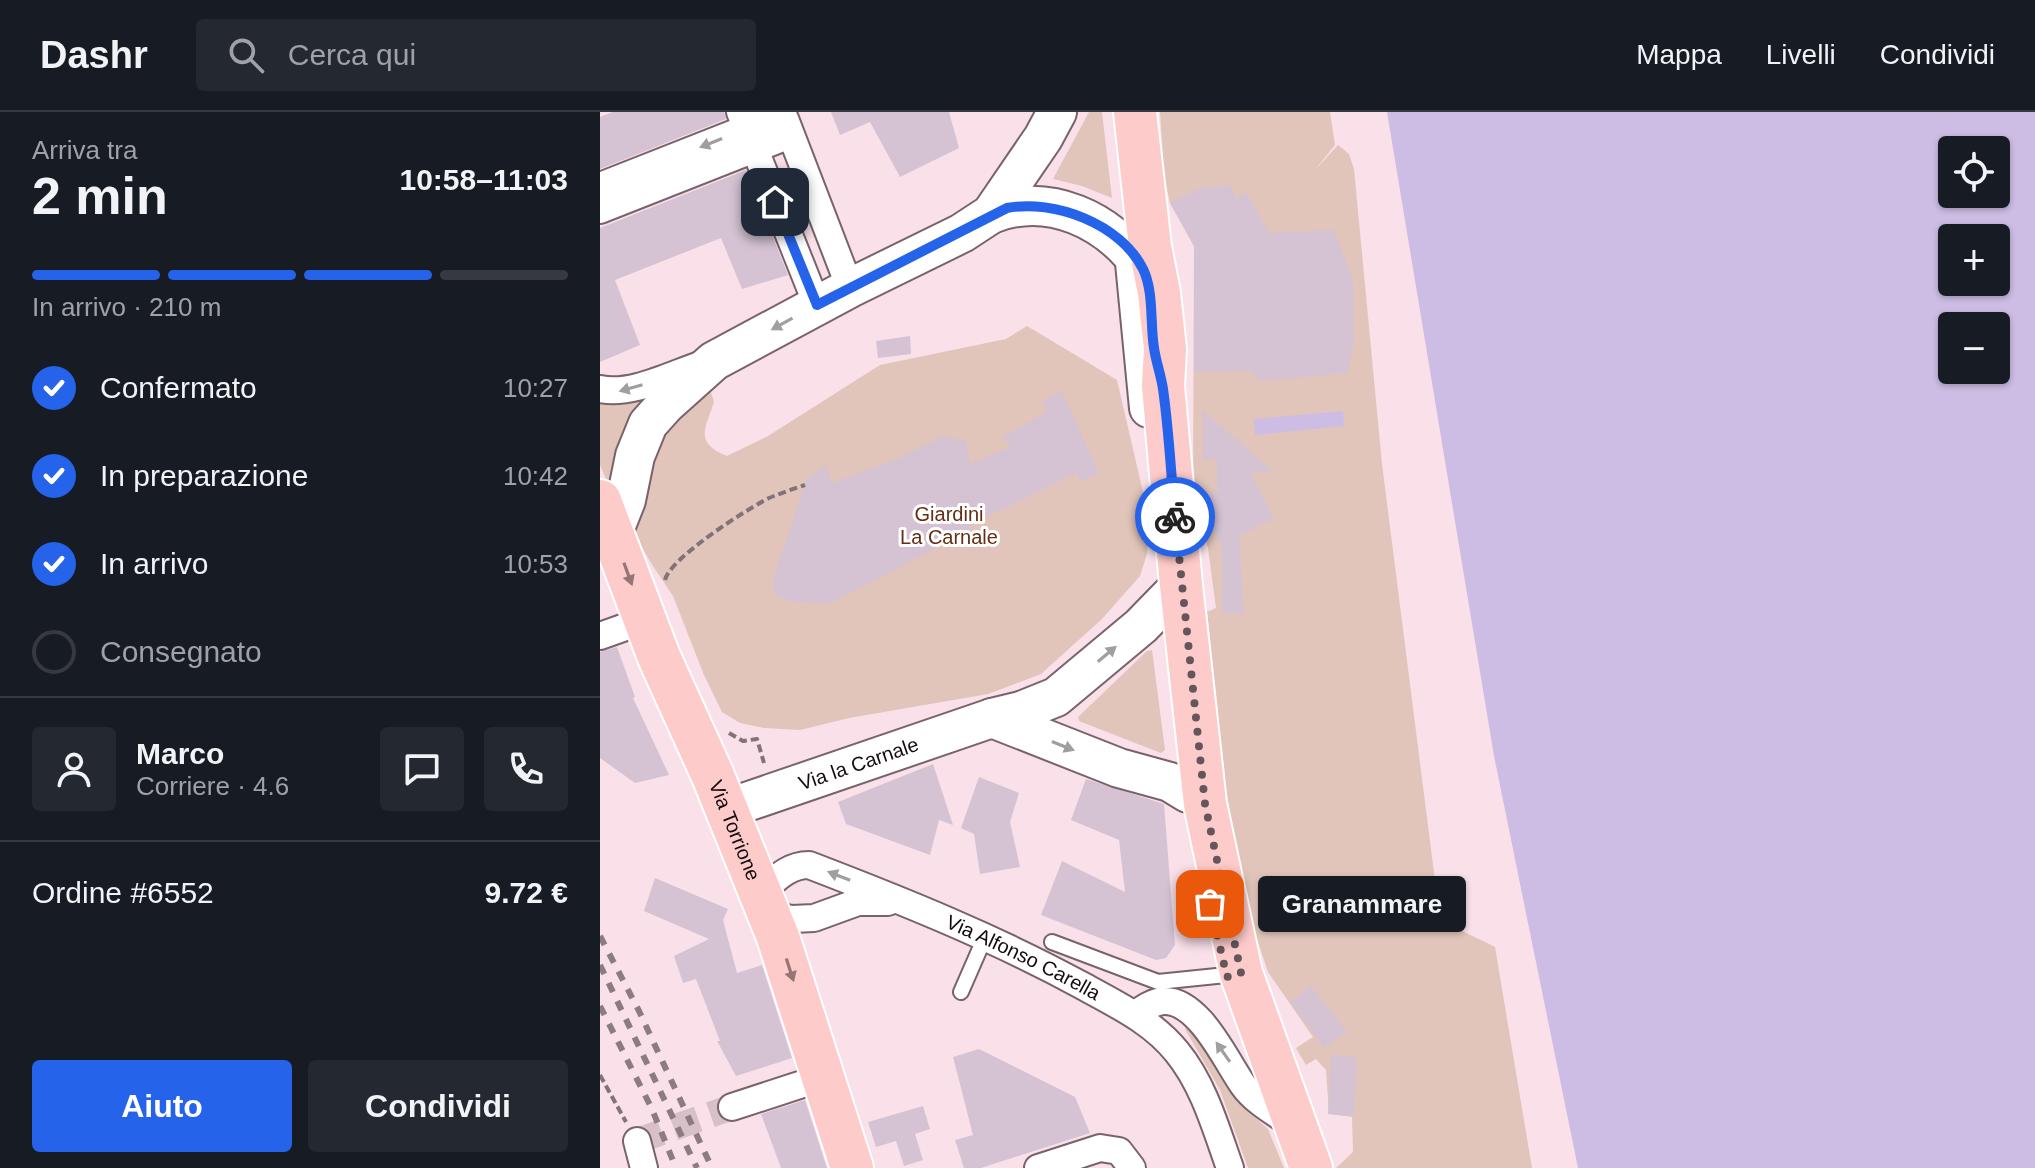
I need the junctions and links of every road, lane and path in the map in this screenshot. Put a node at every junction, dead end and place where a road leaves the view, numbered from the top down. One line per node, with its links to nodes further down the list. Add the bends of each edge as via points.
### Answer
1 (1057, 112): 8 (main road)
2 (1120, 112): 9 (main road)
3 (1135, 112): 12 (main road, via 1165,349)
4 (785, 120): 5 (street); 10 (street)
5 (747, 130): 6 (street, one-way to 6); 7 (street); 10 (street)
6 (600, 186)
7 (600, 210)
8 (991, 214): 9 (main road, via 1019,205 1070,212 1108,231); 10 (main road)
9 (1134, 257): 12 (main road, via 1144,271); 16 (main road)
10 (834, 296): 11 (main road, one-way to 11)
11 (714, 361): 13 (street, one-way to 13, via 635,388); 15 (main road, via 648,424 626,500)
12 (1163, 386): 16 (main road)
13 (600, 389)
14 (805, 485): 17 (path, via 767,499 686,552 665,576)
15 (607, 517): 17 (main road, Via Torrione, one-way to 17)
16 (1175, 592): 19 (main road, Via la Carnale, one-way to 16, via 1056,697); 22 (main road); 28 (main road)
17 (655, 606): 18 (street); 23 (main road, Via Torrione)
18 (600, 636)
19 (992, 718): 21 (main road, Via la Carnale); 22 (main road, one-way to 22)
20 (726, 730): 21 (path, via 743,741 757,739)
21 (773, 792): 23 (main road, Via la Carnale)
22 (1188, 793): 28 (main road, via 1197,848)
23 (726, 809): 24 (main road, Via Torrione)
24 (765, 904): 25 (street, Via Alfonso Carella, via 792,919 814,918 858,902); 25 (street, Via Alfonso Carella, one-way to 24, via 809,865 786,871); 32 (main road, Via Torrione, one-way to 32)
25 (912, 904): 26 (street, Via Alfonso Carella)
26 (985, 937): 29 (lane); 30 (street, Via Alfonso Carella)
27 (1052, 942): 28 (lane, via 1158,982)
28 (1234, 975): 34 (main road)
29 (961, 992)
30 (1135, 1014): 34 (street, one-way to 30, via 1243,1085 1192,1013 1163,1001); 40 (street, Via Alfonso Carella, via 1168,1042 1192,1073)
31 (600, 1075): 35 (path)
32 (824, 1077): 33 (street); 37 (main road, Via Torrione)
33 (732, 1107)
34 (1284, 1119): 41 (main road); 42 (main road)
35 (637, 1141): 36 (street)
36 (644, 1168)
37 (852, 1168)
38 (1038, 1168): 39 (street, via 1100,1148 1119,1151)
39 (1132, 1168)
40 (1230, 1168)
41 (1294, 1168)
42 (1311, 1168)

